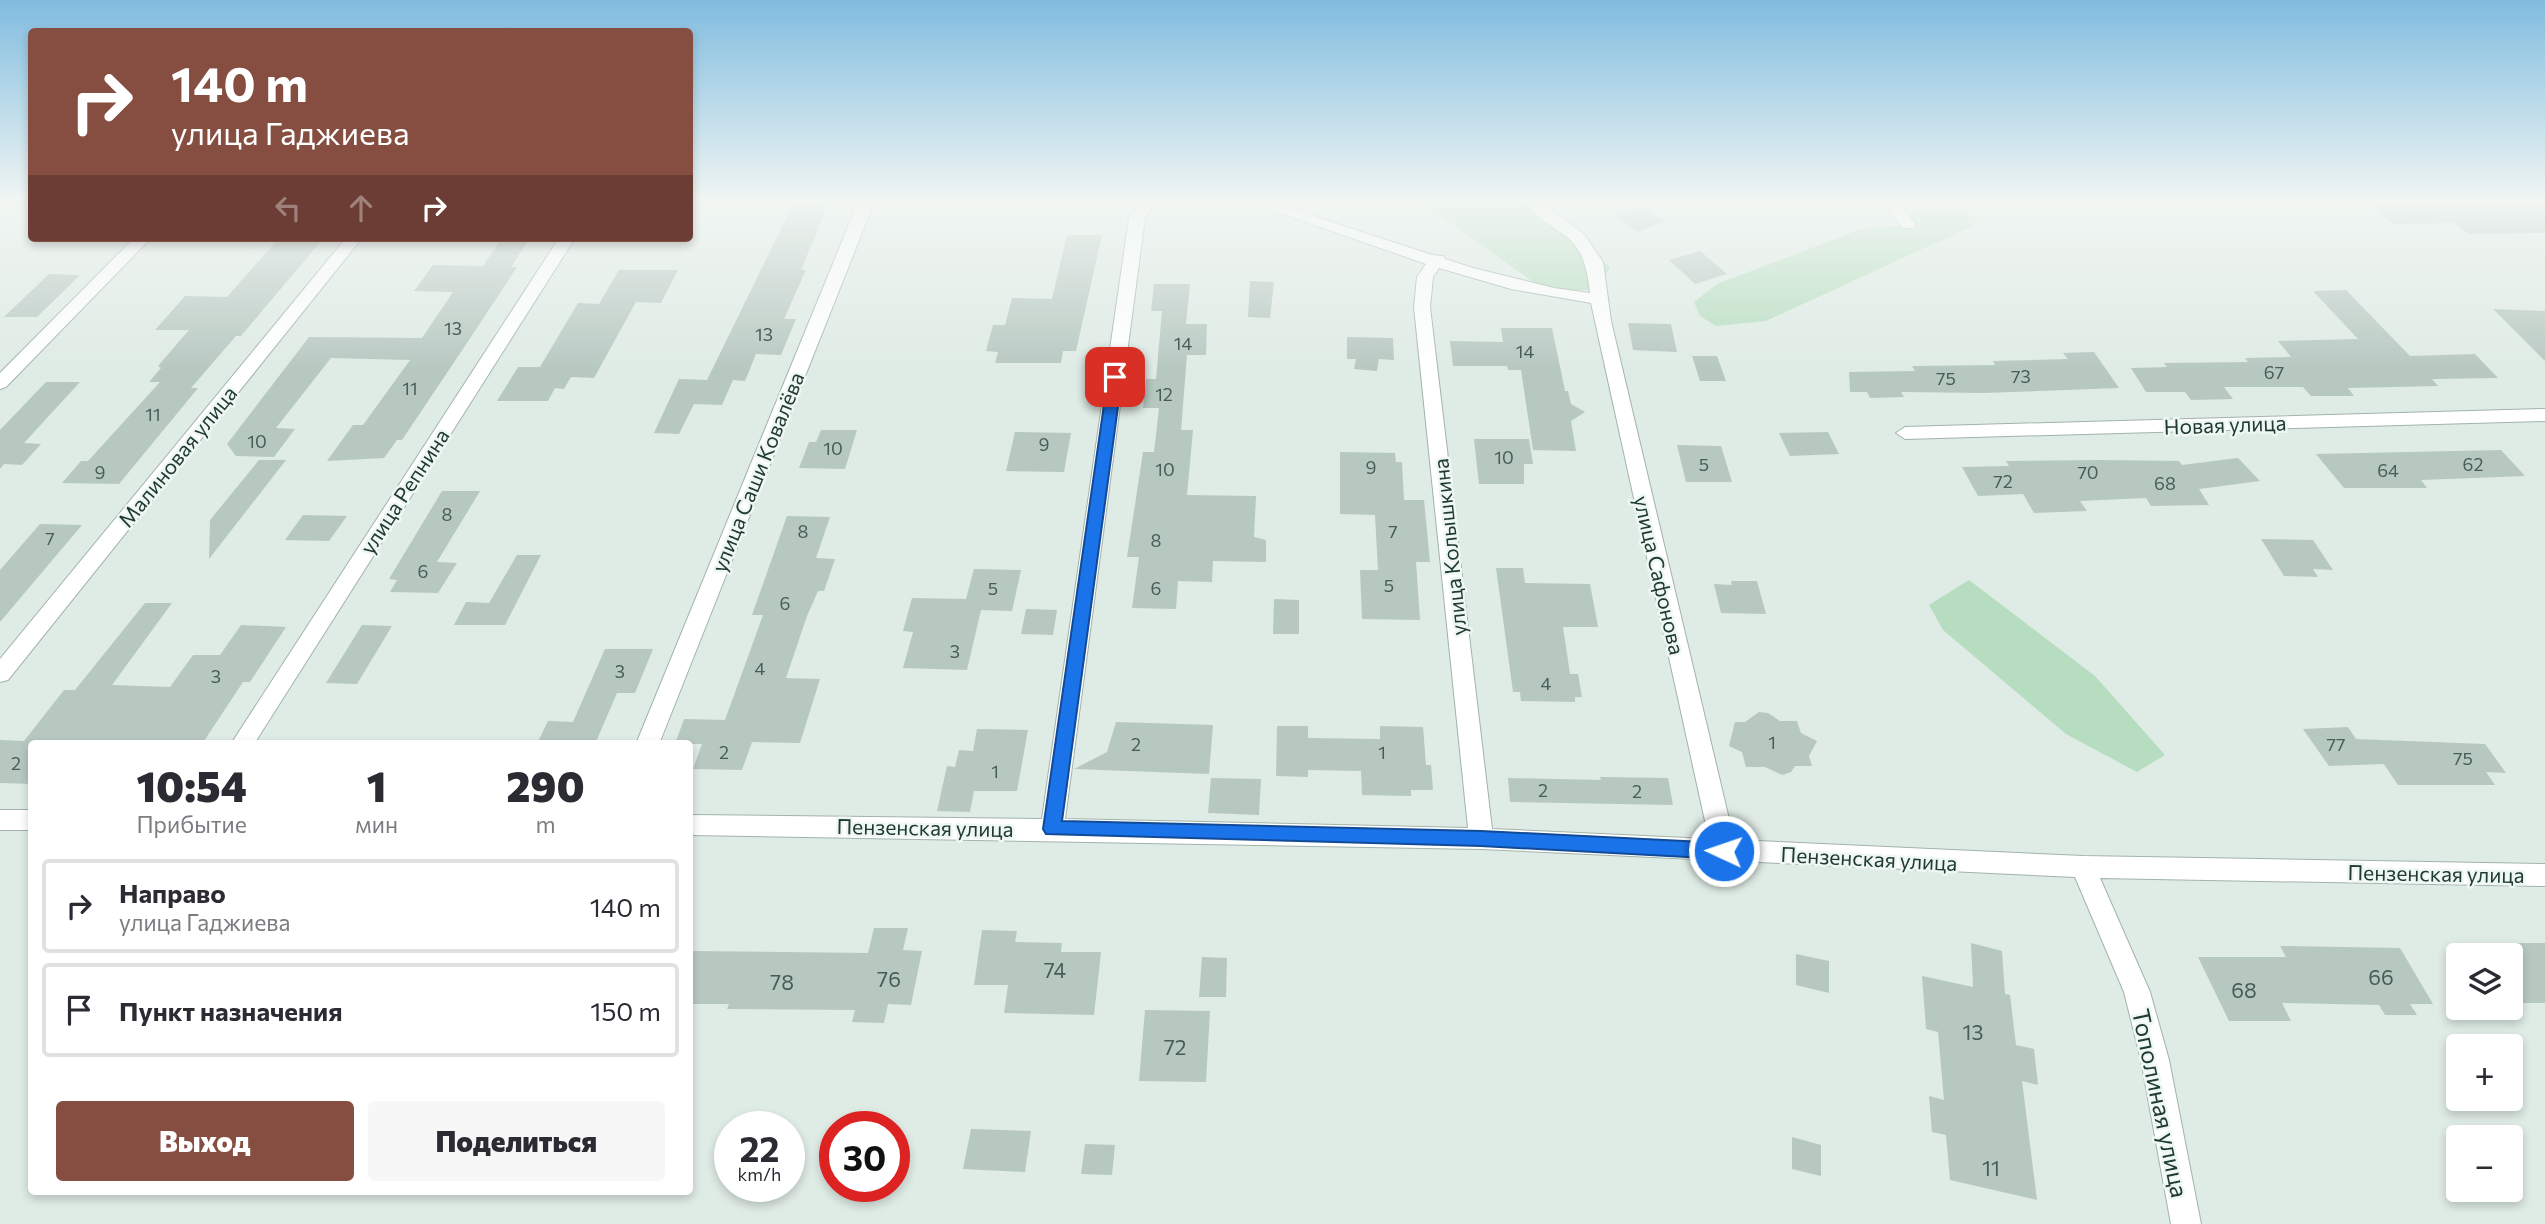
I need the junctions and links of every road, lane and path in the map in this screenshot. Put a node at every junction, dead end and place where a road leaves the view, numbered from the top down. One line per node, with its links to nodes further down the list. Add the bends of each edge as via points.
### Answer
1 (124, 257): 10 (street)
2 (338, 257): 13 (street, Малиновая улица)
3 (555, 257): 14 (street, улица Репнина)
4 (844, 257): 15 (street, улица Саши Ковалёва)
5 (1132, 257): 19 (street)
6 (1431, 257): 8 (street)
7 (1592, 257): 9 (street, улица Сафонова)
8 (1437, 259): 9 (street, via 1522,286); 20 (street, улица Колышкина, via 1425,277 1422,307)
9 (1598, 299): 21 (street, улица Сафонова)
10 (0, 383)
11 (2545, 415): 12 (street, Новая улица)
12 (1905, 433)
13 (0, 674)
14 (245, 740)
15 (649, 740)
16 (0, 820): 17 (street)
17 (28, 820)
18 (693, 825): 19 (street, Пензенская улица)
19 (1052, 829): 20 (street, Пензенская улица)
20 (1481, 839): 21 (street, Пензенская улица)
21 (1724, 851): 22 (street, Пензенская улица)
22 (2083, 867): 23 (street, Пензенская улица); 24 (street, Тополиная улица, via 2137,992 2155,1060)
23 (2545, 875)
24 (2186, 1224)

